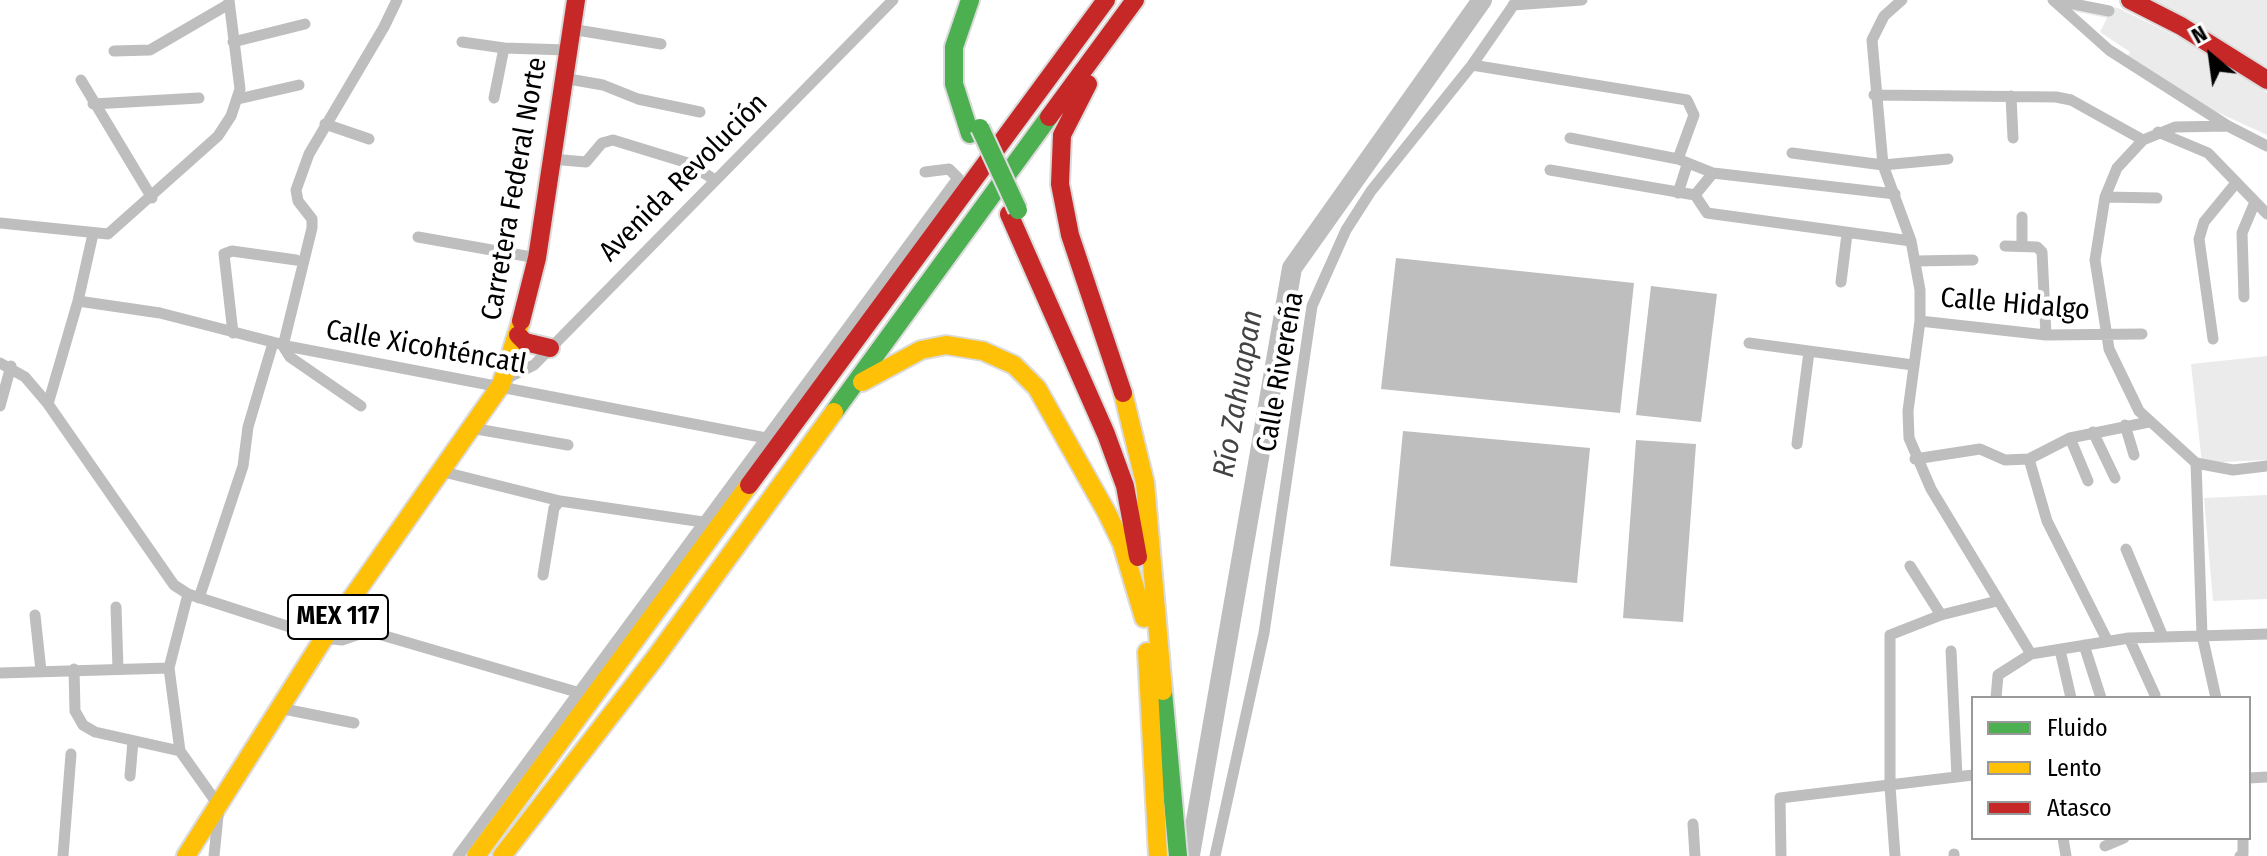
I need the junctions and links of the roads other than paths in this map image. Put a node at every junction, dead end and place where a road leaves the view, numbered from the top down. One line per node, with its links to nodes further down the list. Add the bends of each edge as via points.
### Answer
1 (397, 0): 38 (street)
2 (576, 0): 17 (main road, Carretera Federal Norte / MEX 117)
3 (893, 0): 55 (street, Avenida Revolución)
4 (970, 0): 40 (main road, via 954,47 954,84)
5 (983, 0): 40 (main road, via 966,47)
6 (1088, 0): 18 (main road)
7 (1106, 0): 18 (main road)
8 (1135, 0): 25 (main road)
9 (1582, 0): 14 (street)
10 (1902, 0): 31 (street, via 1884,16 1872,40)
11 (2053, 0): 15 (street); 39 (street, via 2109,50)
12 (2130, 0): 29 (main road)
13 (229, 2): 19 (street); 24 (street, via 150,50)
14 (1515, 2): 26 (street, Calle Rivereña)
15 (2109, 11)
16 (305, 24): 19 (street)
17 (571, 29): 21 (street); 23 (main road, Carretera Federal Norte / MEX 117)
18 (1083, 29): 164 (main road)
19 (233, 42): 35 (street)
20 (462, 42): 22 (street)
21 (661, 44)
22 (504, 48): 23 (street); 34 (street)
23 (567, 50): 27 (main road, Carretera Federal Norte / MEX 117)
24 (114, 51)
25 (1097, 52): 95 (main road); 117 (main road, via 1096,69 1062,135 1060,184 1070,235 1137,441)
26 (1472, 65): 50 (street, via 1687,100 1694,115); 168 (street, Calle Rivereña, via 1371,191 1346,230 1312,306 1264,633)
27 (563, 78): 37 (street); 48 (main road, Carretera Federal Norte / MEX 117)
28 (81, 80): 36 (street)
29 (2267, 80)
30 (299, 85): 35 (street)
31 (1874, 95): 32 (street); 51 (street)
32 (2011, 96): 43 (street); 45 (street, via 2071,100)
33 (199, 98): 36 (street)
34 (494, 98)
35 (238, 99): 61 (street, via 218,136)
36 (93, 104): 61 (street)
37 (700, 112)
38 (325, 124): 44 (street); 89 (street, via 296,190 312,228)
39 (2228, 126): 41 (street); 46 (street)
40 (975, 131): 64 (main road)
41 (2157, 132): 45 (street); 56 (street, via 2208,153)
42 (1570, 138): 50 (street)
43 (2013, 138)
44 (369, 139)
45 (2143, 140): 60 (street, via 2117,168)
46 (2267, 146)
47 (1792, 153): 51 (street)
48 (551, 159): 55 (street, via 580,164 613,140 688,163); 74 (main road, Carretera Federal Norte / MEX 117)
49 (1948, 159): 51 (street)
50 (1682, 162): 54 (street); 57 (street)
51 (1883, 165): 58 (street)
52 (1550, 170): 57 (street)
53 (925, 172): 103 (street, via 949,169 958,178)
54 (1713, 173): 58 (street); 59 (street)
55 (715, 180): 90 (street, Avenida Revolución)
56 (2236, 183): 63 (street); 87 (street, via 2204,222 2199,239)
57 (1678, 193): 59 (street)
58 (1895, 194): 71 (street)
59 (1695, 195): 69 (street, via 1707,213)
60 (2105, 197): 62 (street); 86 (street, via 2095,260)
61 (152, 198): 68 (street, via 115,230)
62 (2157, 198)
63 (2255, 202): 65 (street); 79 (street, via 2242,233)
64 (1014, 212): 117 (main road, via 1121,441); 126 (main road, via 1125,486)
65 (2267, 214)
66 (2022, 217): 73 (street)
67 (0, 223): 68 (street)
68 (98, 234): 80 (street)
69 (1847, 234): 71 (street); 78 (street)
70 (418, 237): 74 (street)
71 (1911, 241): 77 (street)
72 (2005, 246): 73 (street)
73 (2022, 246): 85 (street, via 2042,252)
74 (537, 258): 84 (main road, Carretera Federal Norte / MEX 117)
75 (296, 260): 82 (street, via 224,254)
76 (1973, 260): 77 (street)
77 (1915, 261): 81 (street)
78 (1841, 282)
79 (2244, 297)
80 (78, 301): 82 (street, Calle Xicohténcatl, via 160,313); 96 (street)
81 (1920, 321): 85 (street, Calle Hidalgo); 93 (street)
82 (233, 333): 89 (street, Calle Xicohténcatl)
83 (2142, 334): 86 (street, Calle Hidalgo)
84 (518, 335): 90 (main road); 94 (main road, Carretera Federal Norte / MEX 117)
85 (2046, 335): 86 (street, Calle Hidalgo)
86 (2106, 336): 99 (street, via 2125,385)
87 (2213, 339)
88 (1749, 343): 91 (street)
89 (278, 344): 94 (street, Calle Xicohténcatl); 98 (street); 121 (street, via 248,427 243,466)
90 (550, 348): 94 (street, Avenida Revolución, via 527,370)
91 (1809, 352): 93 (street); 105 (street)
92 (6, 365): 96 (street); 97 (street)
93 (1913, 365): 108 (street, via 1908,411)
94 (502, 383): 101 (main road, MEX 117); 103 (street, Calle Xicohténcatl)
95 (847, 393): 126 (main road, via 878,370 946,345 983,351 1014,365 1037,388 1107,513); 165 (main road, via 655,658)
96 (48, 404): 121 (street, via 174,585)
97 (0, 406)
98 (361, 406)
99 (2149, 422): 100 (street); 110 (street)
100 (2125, 425): 102 (street); 107 (street)
101 (471, 428): 106 (street); 112 (main road, MEX 117)
102 (2093, 432): 104 (street); 113 (street)
103 (766, 438): 116 (street)
104 (2070, 438): 109 (street); 114 (street)
105 (1797, 444)
106 (568, 445)
107 (2134, 455)
108 (1915, 459): 109 (street, via 1980,449 2005,460); 122 (street)
109 (2029, 459): 132 (street, via 2047,521)
110 (2196, 463): 111 (street, via 2233,470); 128 (street)
111 (2267, 466)
112 (440, 471): 115 (street); 130 (main road, MEX 117)
113 (2115, 478)
114 (2088, 481)
115 (560, 501): 116 (street); 120 (street, via 554,508)
116 (703, 522): 142 (street)
117 (1148, 525): 156 (main road)
118 (2126, 549): 129 (street)
119 (1910, 566): 125 (street)
120 (543, 575)
121 (193, 596): 130 (street); 137 (street)
122 (1997, 601): 125 (street); 136 (street)
123 (116, 607): 139 (street)
124 (35, 615): 140 (street)
125 (1941, 615): 157 (street, via 1890,635)
126 (1144, 618): 156 (main road)
127 (2267, 634): 128 (street)
128 (2202, 635): 129 (street); 147 (street)
129 (2163, 637): 131 (street)
130 (324, 638): 142 (street, via 342,640 368,631); 148 (main road, MEX 117)
131 (2129, 638): 132 (street); 143 (street)
132 (2107, 640): 133 (street)
133 (2084, 645): 134 (street); 146 (street)
134 (2060, 650): 136 (street); 145 (street)
135 (1951, 651): 155 (street)
136 (2031, 654): 144 (street, via 1998,675)
137 (169, 668): 139 (street); 151 (street)
138 (74, 669): 139 (street); 140 (street); 150 (street, via 75,711 83,725)
139 (118, 669)
140 (41, 671): 141 (street)
141 (0, 673)
142 (580, 693): 163 (street)
143 (2155, 695)
144 (1996, 696)
145 (2071, 696)
146 (2100, 696)
147 (2216, 696)
148 (279, 708): 149 (street); 158 (main road, MEX 117)
149 (354, 723)
150 (133, 741): 151 (street); 154 (street)
151 (180, 751): 158 (street)
152 (71, 754): 160 (street)
153 (1971, 775): 155 (street)
154 (130, 776)
155 (1957, 777): 157 (street)
156 (1165, 784): 166 (main road); 167 (main road)
157 (1890, 786): 170 (street, via 1780,798); 171 (street)
158 (219, 806): 161 (main road, MEX 117); 162 (street)
159 (1693, 824): 169 (street)
160 (63, 856)
161 (186, 856)
162 (214, 856)
163 (458, 856)
164 (476, 856)
165 (502, 856)
166 (1158, 856)
167 (1178, 856)
168 (1215, 856)
169 (1695, 856)
170 (1781, 856)
171 (1895, 856)

